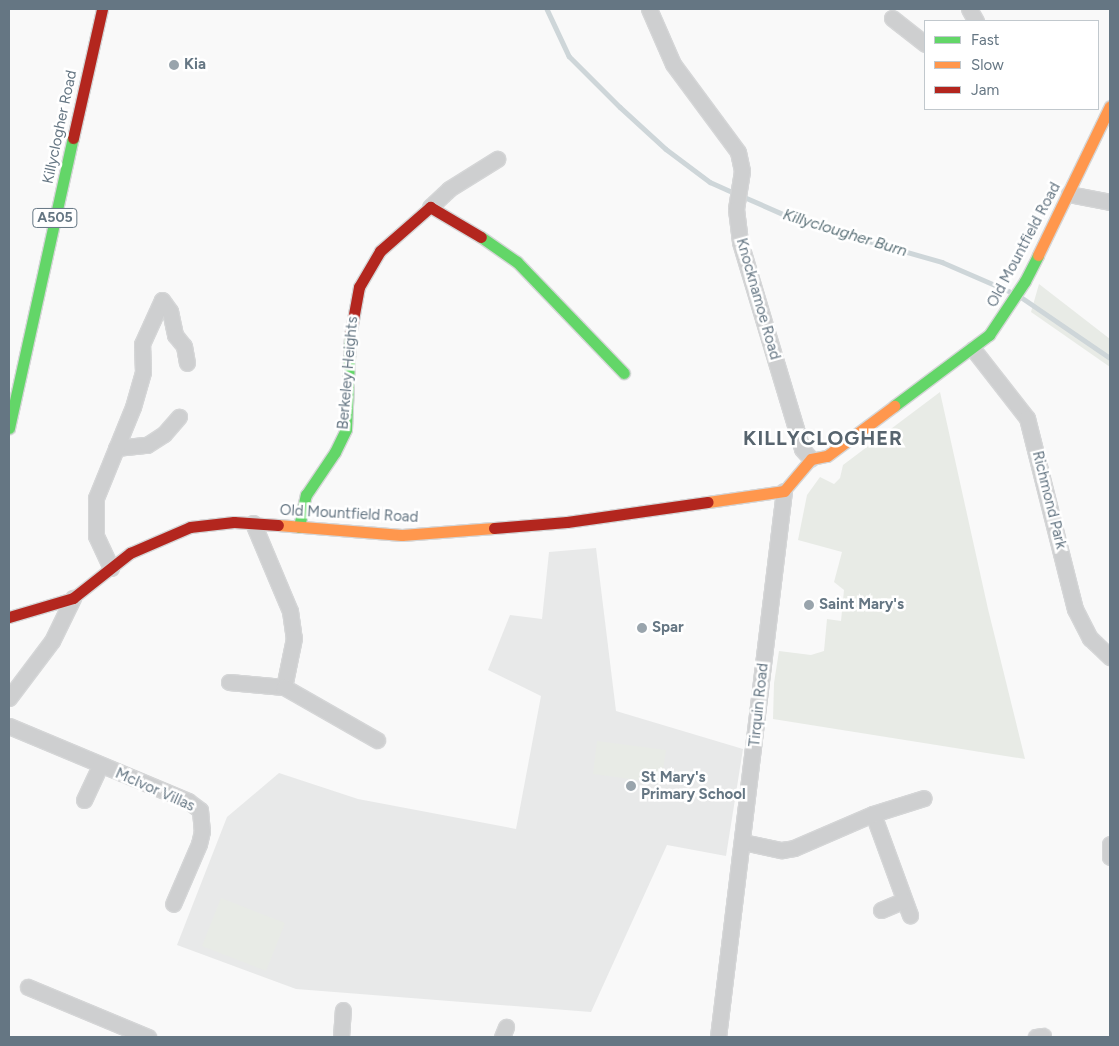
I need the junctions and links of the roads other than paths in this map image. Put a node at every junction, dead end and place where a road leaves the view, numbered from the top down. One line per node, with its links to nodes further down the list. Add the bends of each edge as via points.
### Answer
1 (102, 9): 16 (main road, Killyclogher Road / A505)
2 (649, 9): 18 (street, Knocknamoe Road, via 673,64 738,152 742,171 736,209 740,242 802,449)
3 (968, 9): 5 (street)
4 (892, 18): 6 (street)
5 (975, 20)
6 (924, 43)
7 (1110, 106): 9 (main road, Old Mountfield Road)
8 (497, 159): 11 (street, Berkeley Heights, via 449,189)
9 (1069, 194): 10 (street); 12 (main road, Old Mountfield Road, via 1011,304 989,335)
10 (1110, 202)
11 (430, 207): 14 (main road, via 517,262); 21 (main road, Berkeley Heights, via 380,251 359,287 350,324 346,429 336,452 321,469 306,495)
12 (973, 349): 18 (main road, Old Mountfield Road, via 827,456); 25 (street, Richmond Park, via 1027,418 1075,609 1090,638)
13 (187, 362): 17 (street, via 184,346 175,335 170,311 162,300 142,344 144,372)
14 (624, 373)
15 (179, 418): 17 (street, via 146,446)
16 (9, 428)
17 (116, 448): 22 (street, via 96,498 96,536)
18 (811, 460): 19 (main road)
19 (784, 491): 21 (main road, Old Mountfield Road, via 558,523 402,535); 35 (street, Tirquin Road)
20 (253, 523): 21 (main road, Old Mountfield Road); 22 (main road, Old Mountfield Road, via 190,527 148,542); 27 (street, via 290,611 294,638)
21 (299, 527)
22 (111, 568): 23 (main road, Old Mountfield Road)
23 (73, 598): 24 (main road, Old Mountfield Road); 28 (street, via 52,641)
24 (9, 617)
25 (1110, 657)
26 (229, 682): 27 (street)
27 (284, 687): 30 (street)
28 (9, 698)
29 (9, 726): 31 (street, McIvor Villas)
30 (377, 740)
31 (100, 765): 33 (street, McIvor Villas); 39 (street, McIvor Villas, via 200,810 202,831 199,844)
32 (924, 798): 34 (street)
33 (84, 800)
34 (873, 814): 35 (street, via 794,848 782,850); 38 (street)
35 (743, 842): 46 (street, Tirquin Road)
36 (1110, 844): 37 (street)
37 (1110, 857)
38 (904, 900): 40 (street); 41 (street)
39 (173, 904)
40 (881, 910)
41 (910, 915)
42 (28, 986): 44 (street)
43 (344, 1010): 45 (street)
44 (148, 1037)
45 (341, 1037)
46 (718, 1037)

